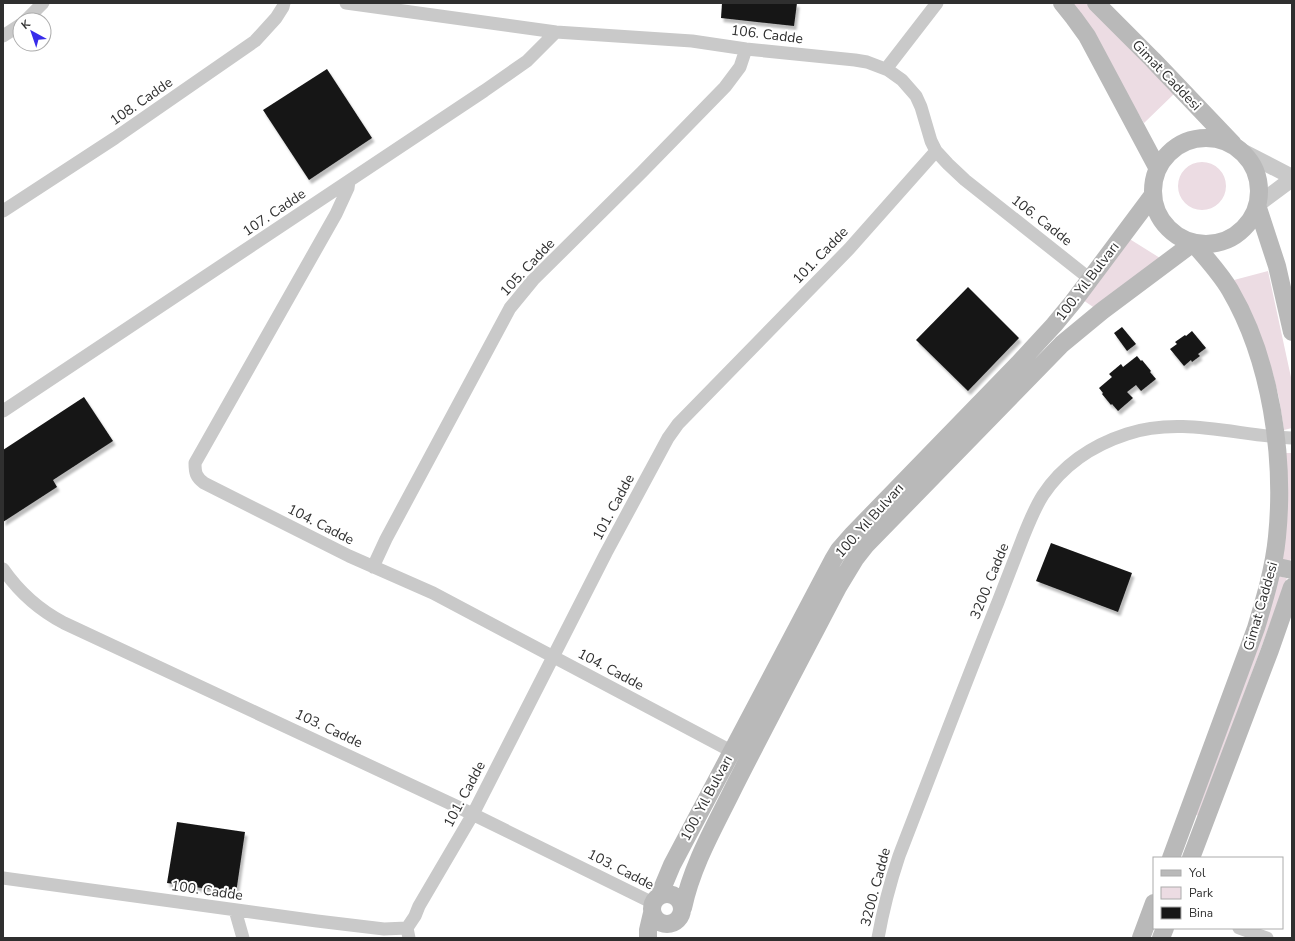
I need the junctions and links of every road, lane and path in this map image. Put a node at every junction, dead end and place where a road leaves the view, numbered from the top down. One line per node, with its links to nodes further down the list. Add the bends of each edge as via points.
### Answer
1 (42, 3): 7 (street)
2 (284, 3): 20 (street, 108. Cadde, via 276,18 255,41 115,138)
3 (346, 3): 9 (street, 106. Cadde)
4 (937, 3): 12 (street)
5 (1062, 3): 15 (main road, via 1087,36)
6 (1096, 3): 13 (main road, Gimat Caddesi)
7 (34, 12)
8 (12, 30): 10 (street)
9 (556, 32): 11 (street, 106. Cadde, via 692,41); 17 (street, 107. Cadde, via 527,61)
10 (3, 36)
11 (746, 48): 12 (street, 106. Cadde, via 855,60); 27 (street, 105. Cadde, via 740,66 725,87 533,280 510,308)
12 (886, 69): 14 (street, 106. Cadde, via 902,80 916,96)
13 (1238, 149): 15 (main road, Gimat Caddesi, via 1224,141 1209,138 1193,140 1178,146 1166,156); 16 (street); 19 (main road, Gimat Caddesi, via 1249,160 1256,174 1259,187)
14 (936, 151): 22 (street, 106. Cadde, via 965,180); 31 (street, 101. Cadde, via 849,249 678,424 668,438)
15 (1158, 169): 18 (main road, Gimat Caddesi)
16 (1292, 178): 19 (street)
17 (349, 181): 24 (street, 107. Cadde); 27 (street, 104. Cadde, via 336,214 195,463 195,471 197,478 204,484)
18 (1153, 195): 21 (main road, Gimat Caddesi, via 1155,208 1161,220 1180,238); 22 (main road, 100. Yıl Bulvarı)
19 (1257, 205): 21 (main road, Gimat Caddesi, via 1251,219 1231,238 1206,244); 23 (main road, Gimat Caddesi, via 1277,266)
20 (3, 211)
21 (1193, 243): 25 (main road, Gimat Caddesi, via 1221,276 1242,314 1263,368); 42 (main road, 100. Yıl Bulvarı, via 1062,344 855,559 824,613 704,848 688,886)
22 (1090, 279): 32 (main road, 100. Yıl Bulvarı, via 1074,302 1035,345 839,550)
23 (1292, 332)
24 (3, 411)
25 (1284, 438): 26 (main road, Gimat Caddesi, via 1277,538); 48 (street, 3200. Cadde, via 1169,426 1128,433 1090,450 1072,463 1042,496 972,666 899,856)
26 (1272, 566): 29 (main road); 34 (main road, Gimat Caddesi, via 1256,628)
27 (373, 567): 31 (street, 104. Cadde, via 433,593)
28 (3, 568): 33 (street, 103. Cadde, via 26,596 64,623)
29 (1292, 570)
30 (1292, 587): 35 (main road, Gimat Caddesi)
31 (553, 656): 32 (street, 104. Cadde); 33 (street, 101. Cadde)
32 (731, 751): 39 (main road, 100. Yıl Bulvarı, via 672,865)
33 (473, 814): 39 (street, 103. Cadde); 44 (street, 101. Cadde, via 419,906)
34 (1185, 820): 35 (street); 36 (main road, Gimat Caddesi)
35 (1203, 826): 37 (main road, Gimat Caddesi)
36 (1171, 857)
37 (1191, 857)
38 (3, 878): 41 (street, 100. Cadde)
39 (655, 904): 42 (main road, via 669,894 674,895 679,898); 42 (main road, via 658,922 667,925 677,922); 46 (main road, 100. Yıl Bulvarı)
40 (1153, 905): 49 (main road)
41 (235, 910): 44 (street, 100. Cadde); 45 (street)
42 (682, 913): 47 (main road, 100. Yıl Bulvarı)
43 (1242, 929): 50 (street)
44 (408, 933)
45 (243, 938)
46 (648, 938)
47 (679, 938)
48 (878, 938)
49 (1141, 938)
50 (1267, 938)

